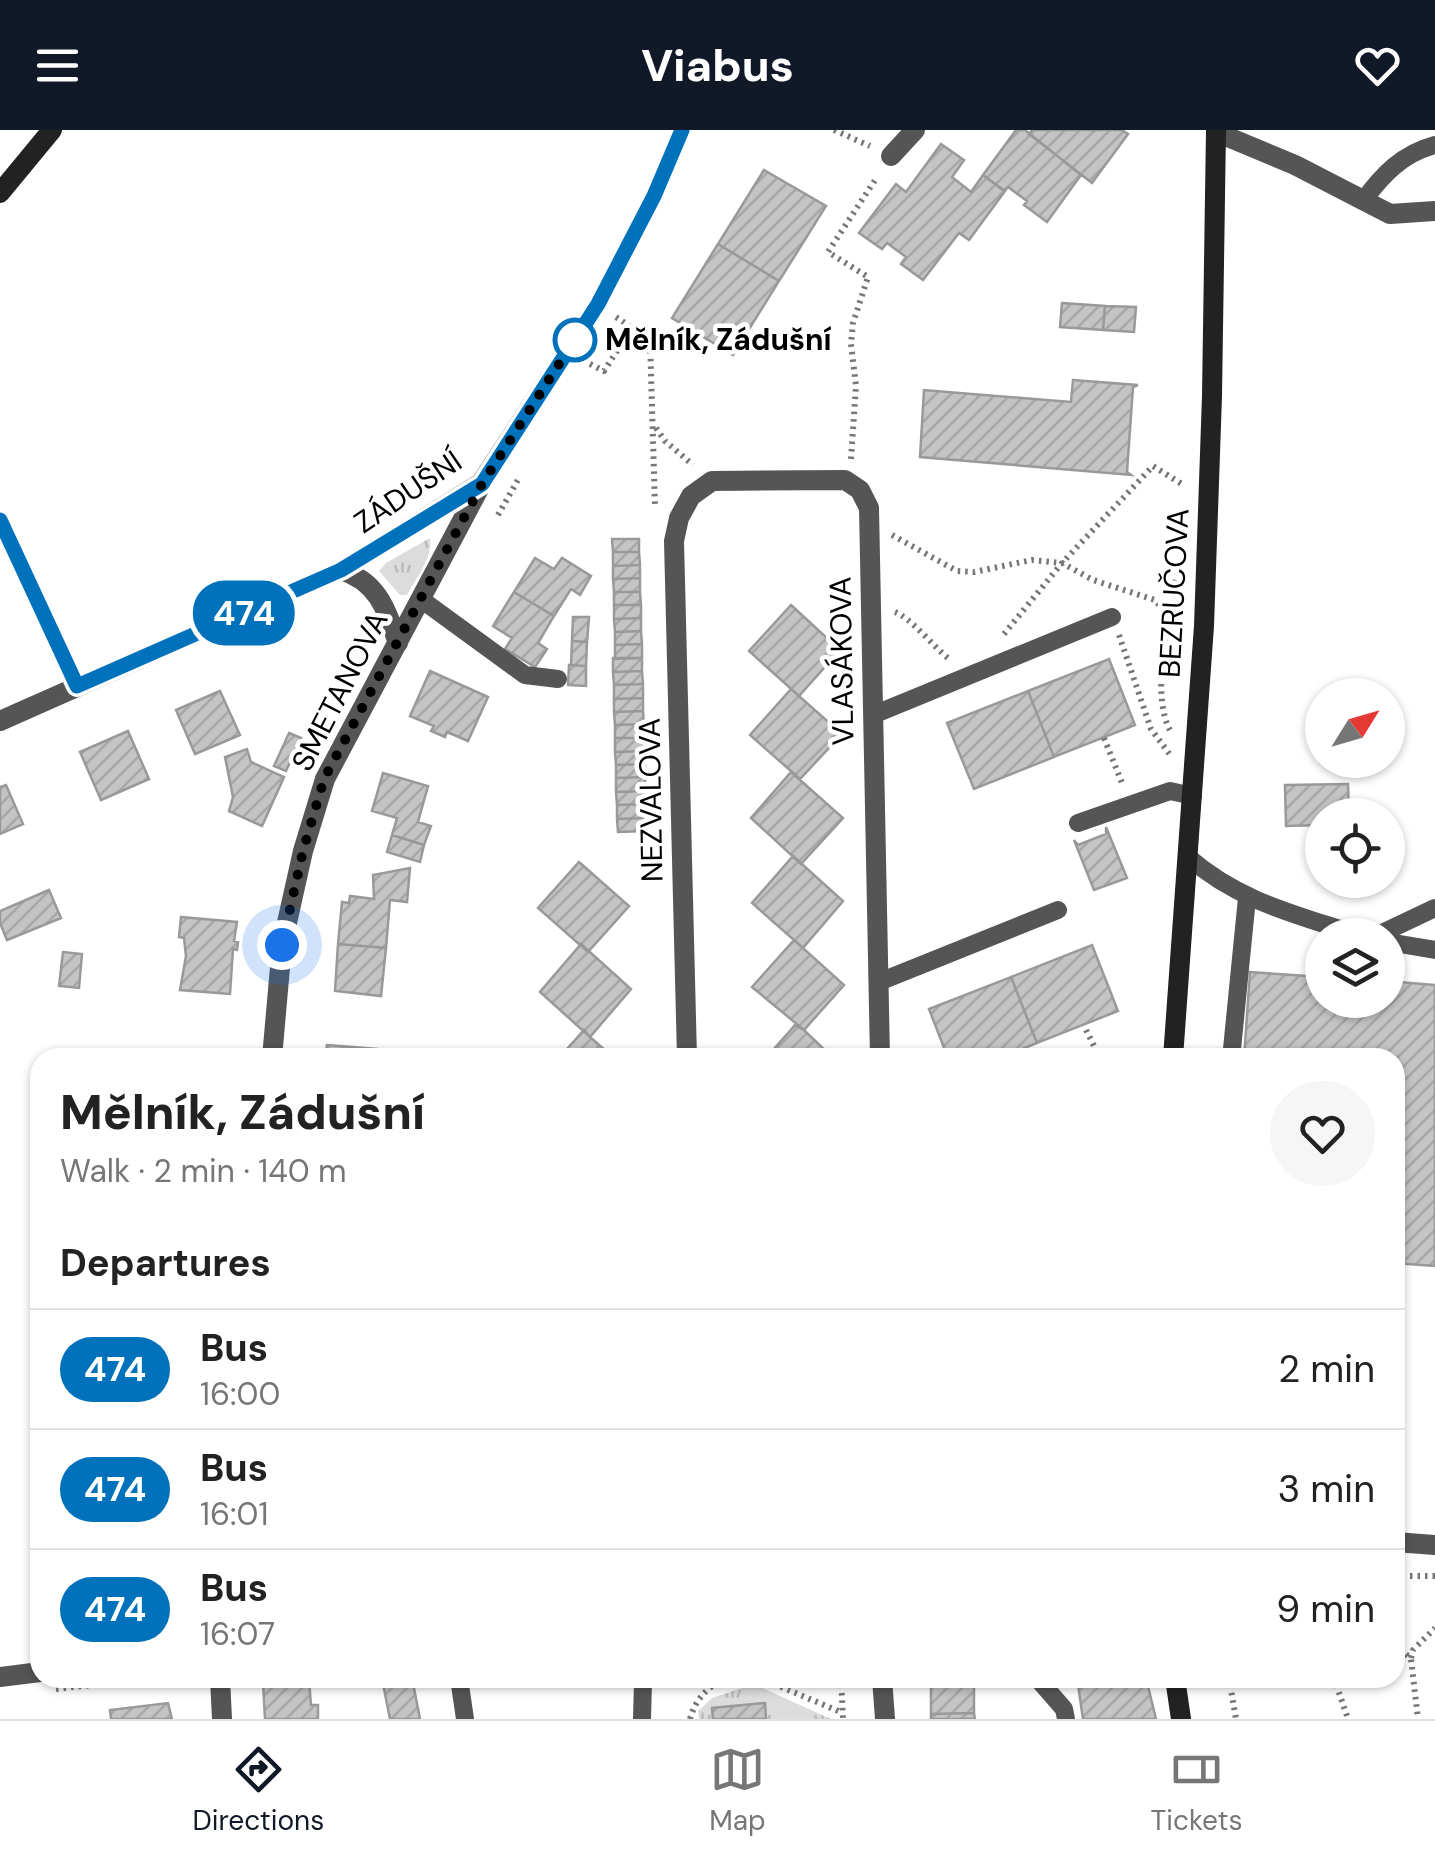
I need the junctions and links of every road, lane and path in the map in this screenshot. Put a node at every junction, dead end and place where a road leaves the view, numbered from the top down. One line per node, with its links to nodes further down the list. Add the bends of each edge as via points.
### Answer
1 (52, 130): 8 (street)
2 (682, 130): 11 (street, ZÁDUŠNÍ)
3 (834, 130): 7 (path)
4 (915, 130): 7 (street)
5 (1216, 131): 9 (street); 35 (street, BEZRUČOVA, via 1212,415)
6 (1435, 144): 9 (lane, via 1405,156)
7 (890, 156): 14 (path, via 828,252 868,278 853,323 856,386)
8 (0, 192)
9 (1363, 201): 10 (street, via 1390,214)
10 (1435, 210)
11 (598, 304): 12 (path); 16 (street, ZÁDUŠNÍ)
12 (632, 328): 13 (path, via 604,371); 15 (path, via 650,340 655,427)
13 (590, 364)
14 (845, 480): 15 (street); 19 (street, VLASÁKOVA, via 860,490)
15 (712, 481): 49 (street, NEZVALOVA, via 690,496 674,540)
16 (482, 484): 22 (street, ZÁDUŠNÍ); 24 (street, SMETANOVA)
17 (1190, 499): 21 (path, via 1188,488 1153,466)
18 (0, 520): 31 (street)
19 (869, 522): 21 (path, via 957,571 1032,560); 25 (street, VLASÁKOVA)
20 (1180, 563): 26 (path)
21 (1062, 564): 23 (path); 29 (path)
22 (341, 570): 28 (street, via 374,588); 31 (street, ZÁDUŠNÍ)
23 (1094, 580): 26 (path, via 1155,600); 27 (path)
24 (422, 600): 28 (street, SMETANOVA); 30 (lane, via 525,675)
25 (871, 603): 29 (path, via 906,616); 32 (street, VLASÁKOVA)
26 (1168, 615): 27 (path, via 1162,704 1176,741 1174,757 1151,729)
27 (1112, 616): 29 (lane)
28 (398, 643): 48 (street, SMETANOVA, via 324,779 282,945)
29 (972, 674): 32 (lane)
30 (558, 679)
31 (77, 686): 33 (street, ZÁDUŠNÍ)
32 (873, 714): 46 (street, VLASÁKOVA)
33 (0, 722)
34 (1104, 738): 36 (path)
35 (1192, 796): 36 (lane, via 1170,792); 38 (street, BEZRUČOVA)
36 (1132, 805): 37 (lane)
37 (1078, 823)
38 (1188, 857): 39 (lane); 52 (street, BEZRUČOVA)
39 (1247, 898): 42 (lane); 53 (lane)
40 (1435, 908): 43 (lane)
41 (1058, 910): 46 (lane)
42 (1307, 918)
43 (1405, 922)
44 (1405, 945): 45 (lane)
45 (1435, 950)
46 (878, 982): 50 (street, VLASÁKOVA)
47 (1086, 1030): 51 (path)
48 (273, 1048)
49 (687, 1048)
50 (880, 1048)
51 (1095, 1048)
52 (1174, 1048)
53 (1232, 1048)
54 (1405, 1543): 55 (street)
55 (1435, 1545)
56 (1405, 1576): 57 (path)
57 (1435, 1576)
58 (1435, 1628): 60 (path)
59 (1405, 1653): 60 (path)
60 (1411, 1659): 84 (path)
61 (0, 1677): 62 (street)
62 (30, 1681)
63 (220, 1688): 75 (street)
64 (459, 1688): 76 (lane)
65 (643, 1688): 77 (lane)
66 (706, 1688): 78 (path)
67 (782, 1688): 74 (path)
68 (841, 1688): 74 (path)
69 (883, 1688): 79 (street)
70 (1046, 1688): 80 (lane)
71 (1176, 1688): 81 (street)
72 (1231, 1688): 82 (path)
73 (1337, 1688): 83 (path)
74 (843, 1716)
75 (222, 1719)
76 (464, 1719)
77 (642, 1719)
78 (690, 1719)
79 (885, 1719)
80 (1066, 1719)
81 (1181, 1719)
82 (1236, 1719)
83 (1348, 1719)
84 (1418, 1719)

